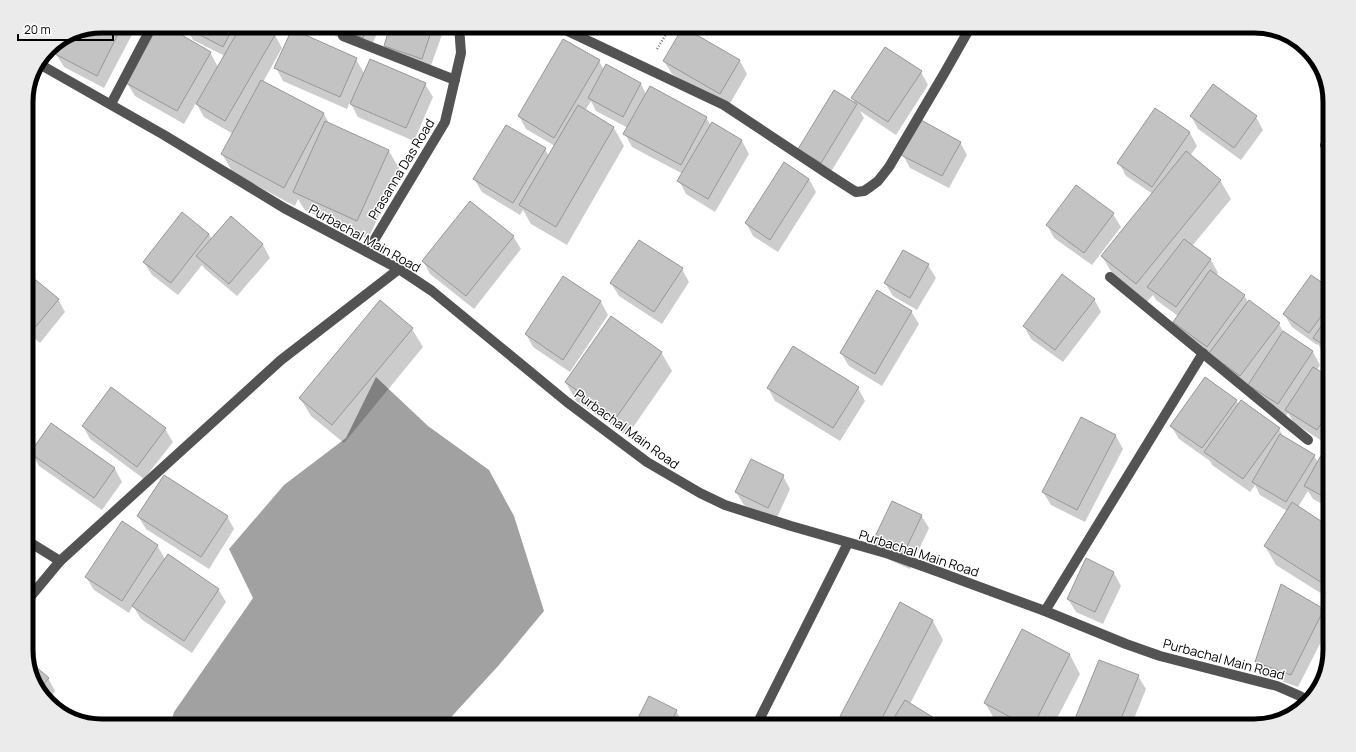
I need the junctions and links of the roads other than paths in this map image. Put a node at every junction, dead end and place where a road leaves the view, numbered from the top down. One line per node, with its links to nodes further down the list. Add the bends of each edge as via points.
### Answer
1 (148, 33): 8 (street)
2 (460, 33): 7 (street, Prasanna Das Road, via 461,53)
3 (573, 33): 4 (street, via 724,105 856,192 864,191 878,181 889,167)
4 (966, 33)
5 (343, 36): 7 (street)
6 (43, 66): 8 (street, Purbachal Main Road)
7 (455, 80): 9 (street, Prasanna Das Road, via 445,122)
8 (111, 104): 9 (street, Purbachal Main Road, via 284,208)
9 (367, 252): 10 (street, Purbachal Main Road)
10 (399, 269): 14 (street, Purbachal Main Road, via 432,290 567,402 660,470 725,505); 16 (street, via 281,360)
11 (1110, 277): 12 (street)
12 (1203, 353): 13 (street); 18 (street)
13 (1308, 440)
14 (848, 543): 18 (street, Purbachal Main Road, via 897,557); 20 (street)
15 (33, 544): 16 (street)
16 (60, 561): 17 (street)
17 (33, 594)
18 (1045, 611): 19 (street, Purbachal Main Road, via 1160,656 1277,686)
19 (1304, 698)
20 (760, 719)

